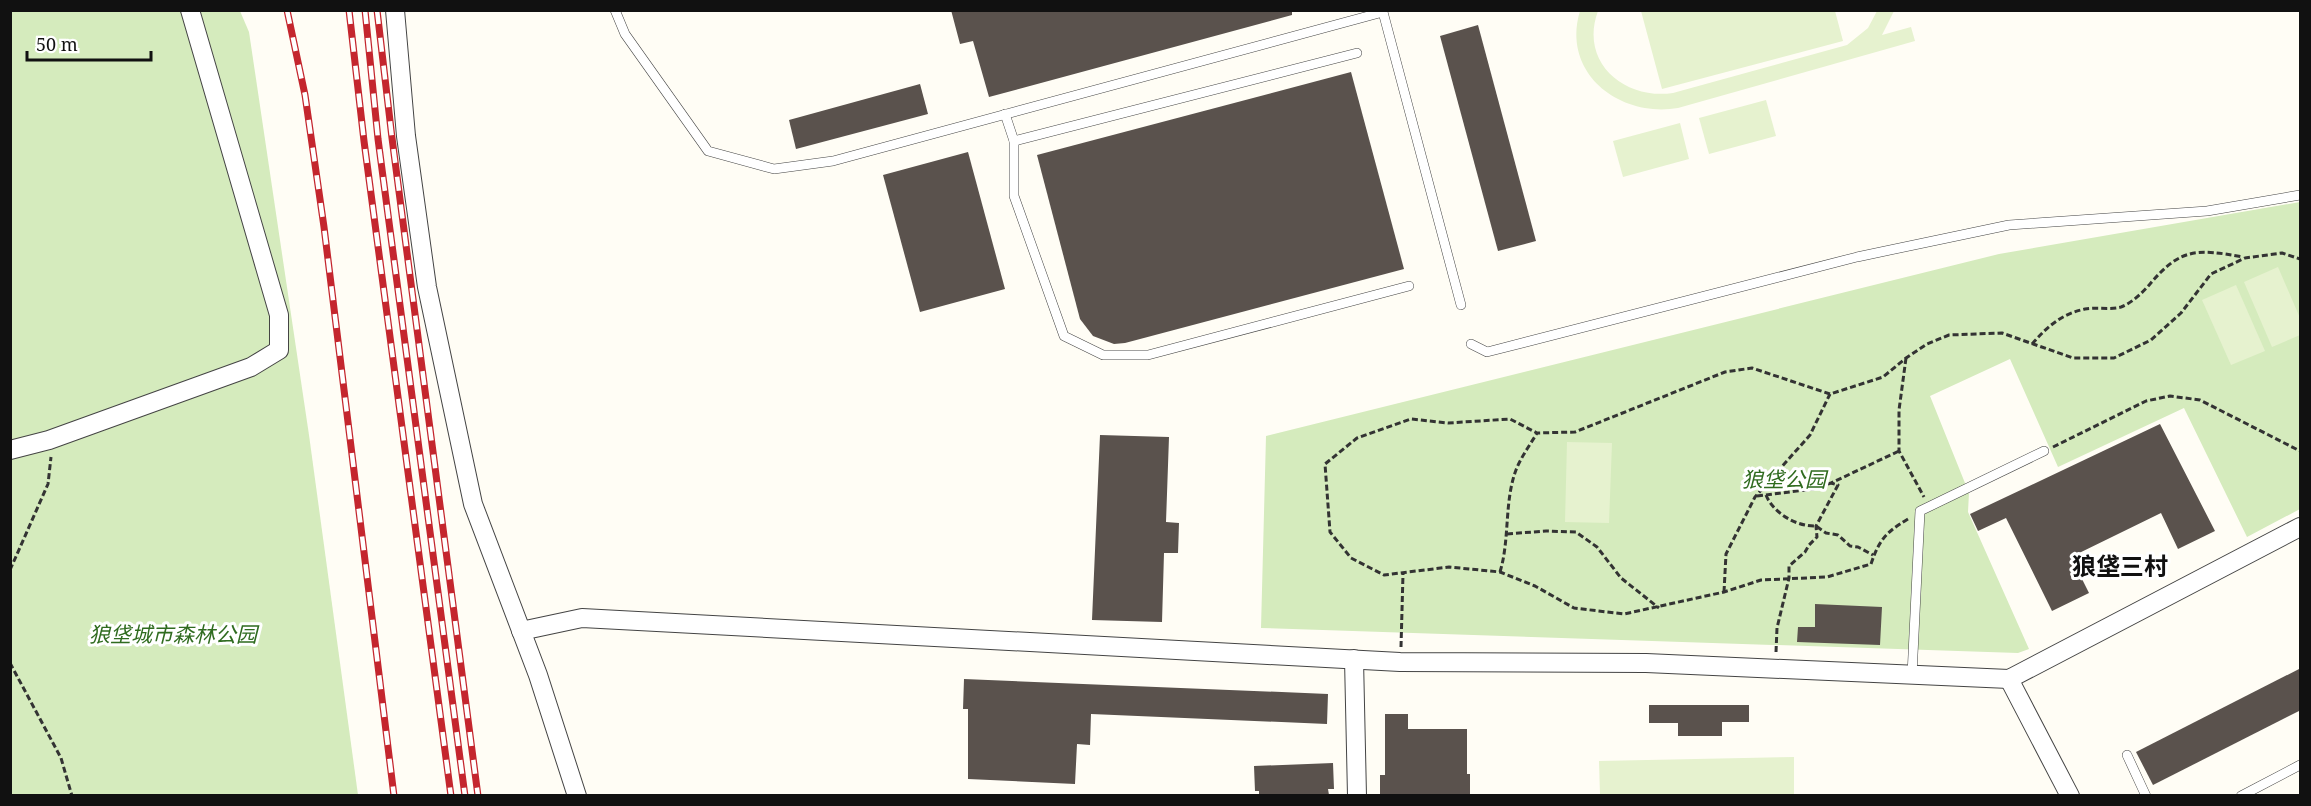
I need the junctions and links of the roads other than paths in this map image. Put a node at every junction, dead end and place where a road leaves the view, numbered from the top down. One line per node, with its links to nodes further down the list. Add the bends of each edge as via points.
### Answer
1 (190, 10): 12 (street, via 279,315 279,350 250,367 49,440)
2 (395, 10): 15 (street, via 406,136 427,287 473,504)
3 (615, 10): 6 (lane, via 625,34 708,151 774,169 833,161)
4 (1386, 11): 6 (lane); 10 (lane)
5 (1357, 53): 7 (lane)
6 (1005, 114): 7 (lane)
7 (1014, 141): 9 (lane, via 1014,196 1064,336 1103,355 1148,355)
8 (2301, 195): 11 (lane, via 2207,211 2009,225 1857,257 1487,352)
9 (1409, 286)
10 (1461, 305)
11 (1471, 344)
12 (10, 450)
13 (2044, 452): 17 (lane, via 1920,511)
14 (2301, 527): 18 (street)
15 (521, 631): 16 (street, via 582,618); 21 (street)
16 (1354, 659): 17 (street, via 1646,663); 22 (street)
17 (1912, 675): 18 (street)
18 (2009, 679): 23 (street)
19 (2127, 755): 24 (lane)
20 (2301, 765): 25 (lane)
21 (577, 795)
22 (1357, 795)
23 (2070, 795)
24 (2146, 795)
25 (2241, 795)

